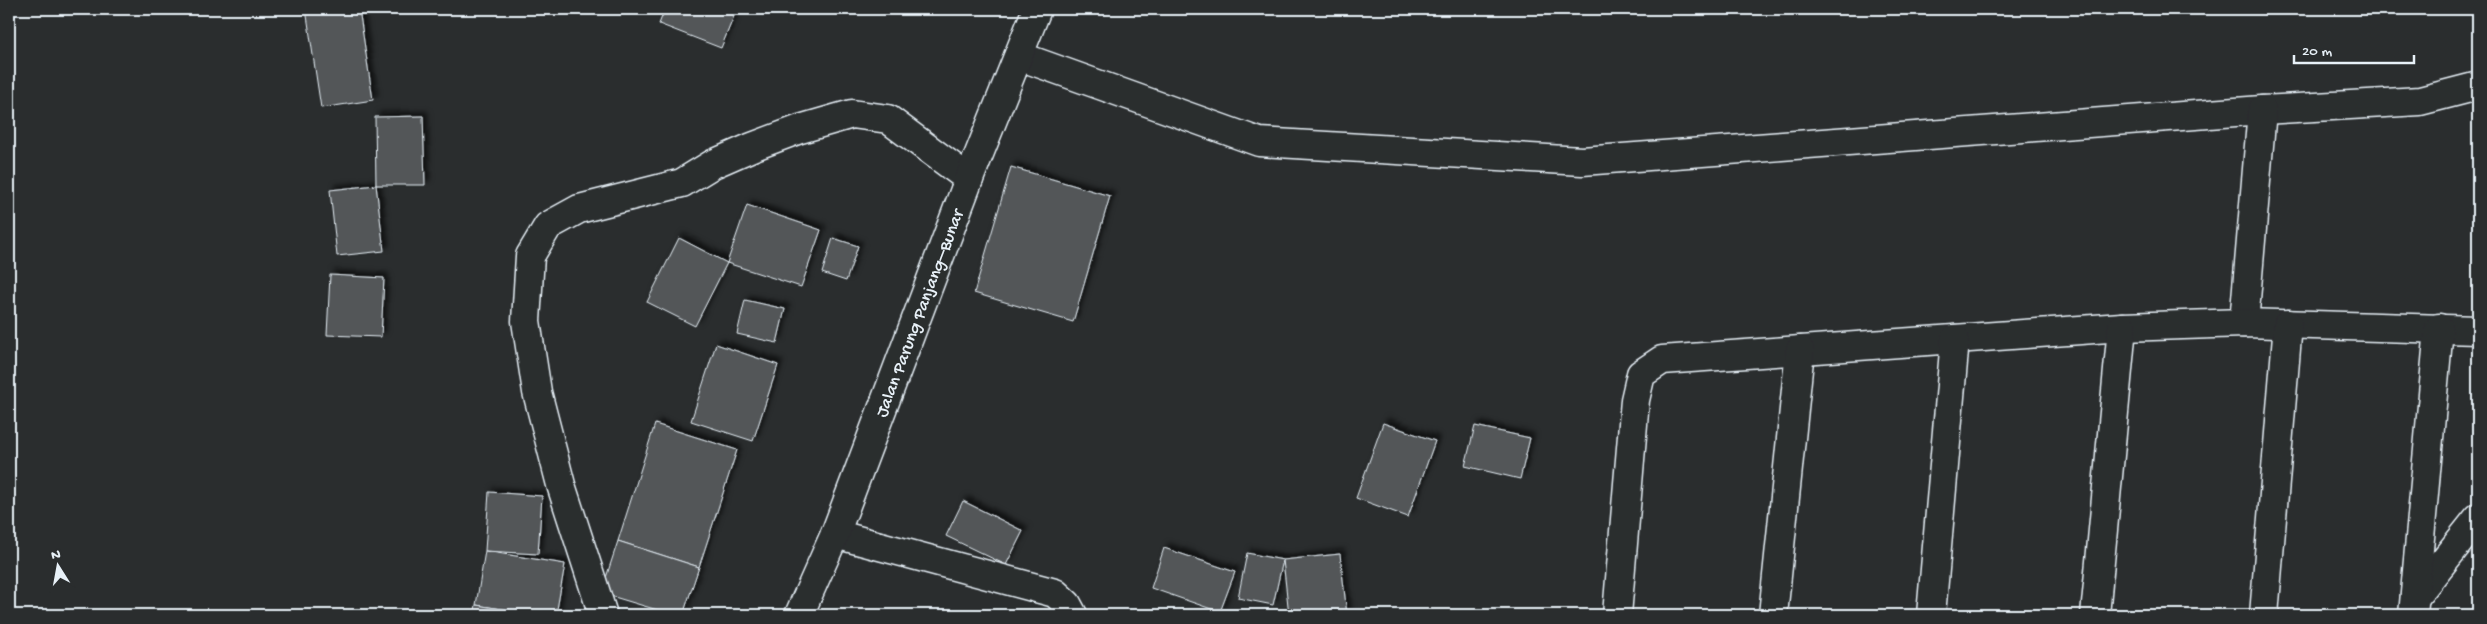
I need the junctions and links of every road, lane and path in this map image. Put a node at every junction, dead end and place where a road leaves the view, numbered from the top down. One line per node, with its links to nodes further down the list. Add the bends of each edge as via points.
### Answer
1 (1037, 9): 2 (street, Jalan Parung Panjang–Bunar)
2 (1019, 56): 4 (street, via 1259,142 1582,161); 5 (street, Jalan Parung Panjang–Bunar)
3 (2478, 86): 4 (street, via 2420,101)
4 (2262, 110): 6 (street)
5 (969, 179): 14 (street, Jalan Parung Panjang–Bunar); 16 (street, via 888,119 852,114 752,147 682,182 579,209 548,226 530,256 526,321 537,392 561,485)
6 (2244, 323): 7 (street); 8 (street)
7 (2288, 324): 9 (street); 23 (street)
8 (2122, 327): 11 (street); 22 (street)
9 (2439, 328): 10 (street); 15 (street)
10 (2478, 330)
11 (1956, 339): 12 (street); 21 (street)
12 (1800, 350): 19 (street, via 1662,360 1641,374 1635,400); 20 (street)
13 (2478, 518): 15 (street)
14 (836, 534): 17 (street, Jalan Parung Panjang–Bunar); 18 (street, via 1055,593)
15 (2414, 606)
16 (603, 615)
17 (799, 615)
18 (1073, 615)
19 (1617, 615)
20 (1773, 615)
21 (1931, 615)
22 (2095, 615)
23 (2264, 615)

